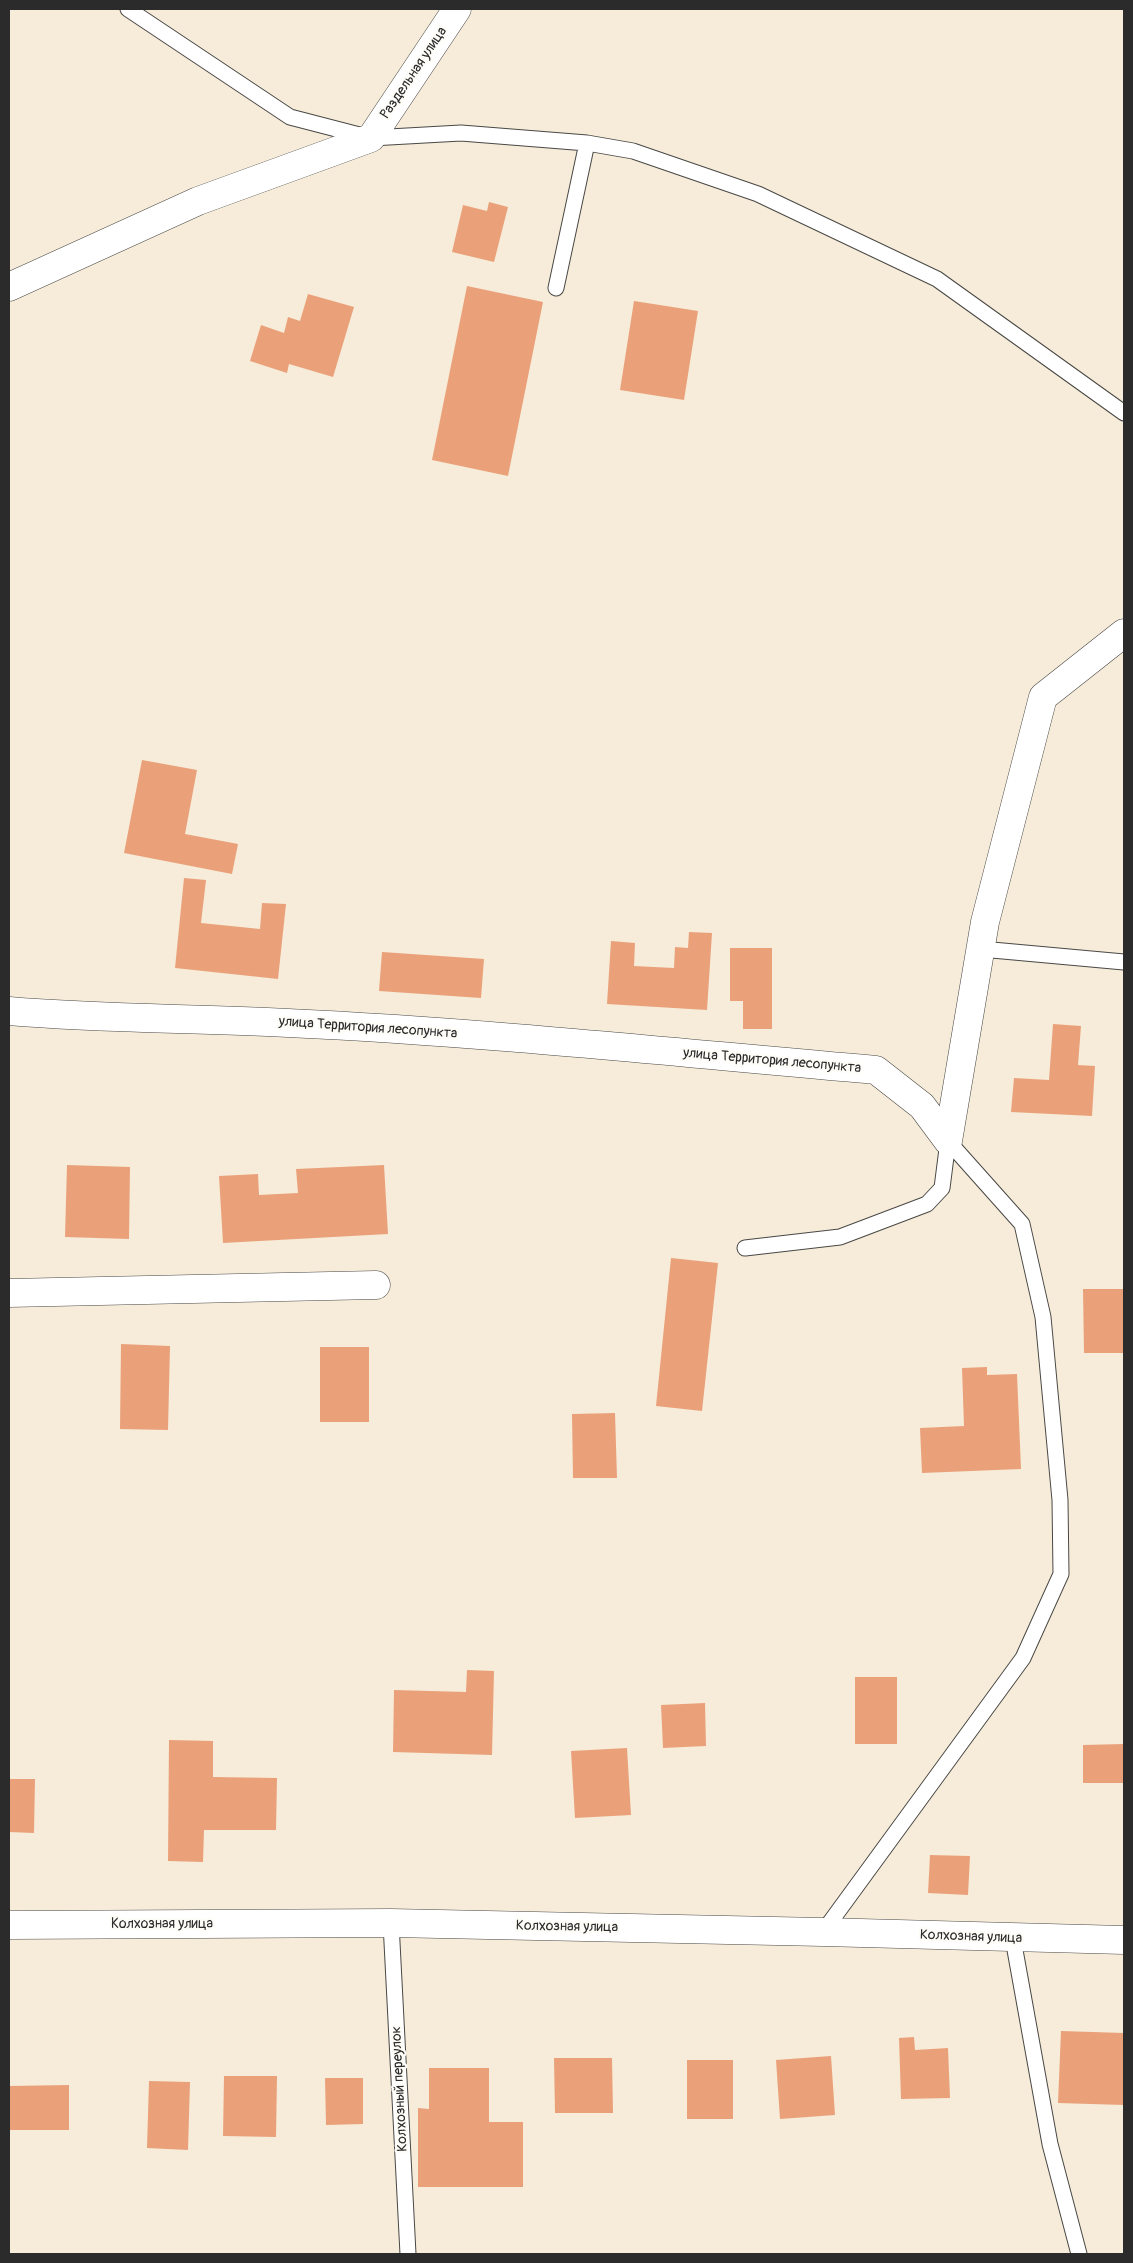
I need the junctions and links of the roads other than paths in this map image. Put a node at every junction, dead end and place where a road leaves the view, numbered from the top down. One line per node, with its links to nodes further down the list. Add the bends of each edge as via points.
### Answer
1 (128, 9): 3 (lane, via 290,117)
2 (457, 9): 3 (street, Раздельная улица)
3 (371, 138): 4 (lane, via 461,133); 5 (street, via 198,201)
4 (587, 143): 6 (lane); 7 (lane, via 633,151 758,194 937,279)
5 (9, 287)
6 (556, 288)
7 (1124, 413)
8 (1124, 633): 9 (street, via 1043,697)
9 (981, 949): 10 (lane); 12 (street)
10 (1124, 962)
11 (9, 1011): 12 (street, улица Территория лесопункта, via 73,1017 287,1022 472,1034 876,1070 922,1106)
12 (948, 1141): 13 (lane, via 942,1188 927,1204 840,1237); 18 (lane, via 1022,1224 1043,1317 1060,1500 1061,1574 1023,1658)
13 (745, 1248)
14 (376, 1285): 15 (street)
15 (9, 1292)
16 (391, 1923): 17 (street, Колхозная улица); 18 (street, Колхозная улица); 21 (lane, Колхозный переулок)
17 (9, 1925)
18 (823, 1932): 19 (street, Колхозная улица)
19 (1013, 1939): 20 (street, Колхозная улица); 22 (lane, via 1050,2144)
20 (1124, 1940)
21 (408, 2254)
22 (1079, 2254)

